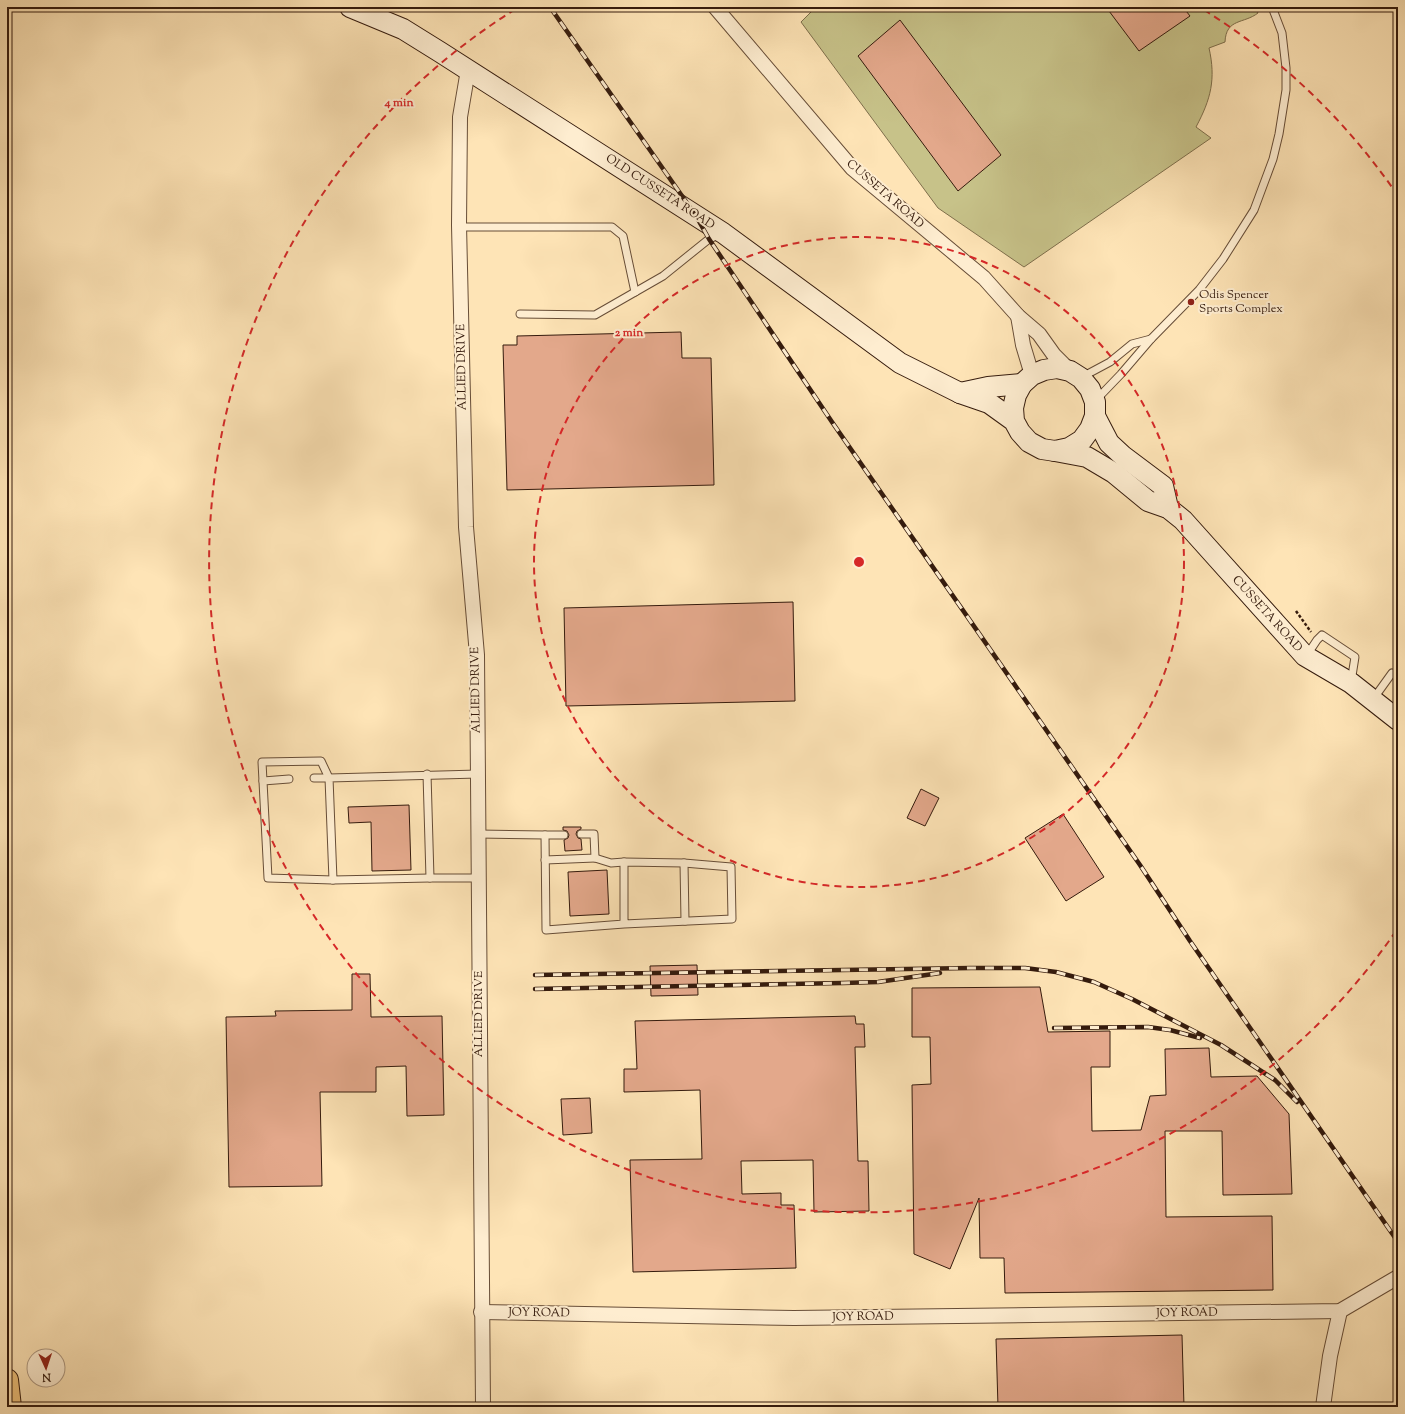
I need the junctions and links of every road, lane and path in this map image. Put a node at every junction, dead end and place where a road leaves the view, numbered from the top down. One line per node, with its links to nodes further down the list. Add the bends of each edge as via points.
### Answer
1 (350, 7): 4 (street, OLD CUSSETA ROAD, via 402,29)
2 (715, 7): 9 (street, CUSSETA ROAD, via 852,168 984,278)
3 (1272, 7): 10 (lane, via 1282,33 1286,68 1286,90 1273,159 1254,210 1223,259 1199,290)
4 (468, 70): 5 (street, ALLIED DRIVE, via 460,117); 6 (street, OLD CUSSETA ROAD)
5 (459, 227): 7 (lane, via 612,227 623,236); 24 (street, ALLIED DRIVE, via 466,527 477,655)
6 (723, 233): 7 (lane, via 709,239 663,276); 13 (street, OLD CUSSETA ROAD, via 900,363)
7 (635, 292): 8 (lane, via 594,315)
8 (520, 314)
9 (1018, 316): 11 (street, CUSSETA ROAD, via 1039,334 1054,355); 12 (street)
10 (1151, 339): 11 (lane, via 1132,344 1110,362); 14 (lane)
11 (1075, 375): 12 (street, via 1057,368 1044,370); 14 (street, CUSSETA ROAD, via 1090,389)
12 (1027, 379): 13 (street); 15 (street, via 1016,395)
13 (960, 393): 15 (street, OLD CUSSETA ROAD, via 988,403)
14 (1095, 409): 16 (street, via 1090,429 1082,440 1069,448); 17 (street, CUSSETA ROAD, via 1109,443 1163,486)
15 (1014, 421): 16 (street, CUSSETA ROAD, via 1029,442 1042,449)
16 (1055, 451): 17 (street, CUSSETA ROAD, via 1087,457 1114,473 1148,501)
17 (1168, 508): 18 (street, CUSSETA ROAD, via 1183,520)
18 (1306, 656): 20 (street, CUSSETA ROAD); 20 (lane, via 1322,635 1355,657)
19 (1398, 676): 21 (lane, via 1392,673)
20 (1351, 683): 21 (street, CUSSETA ROAD)
21 (1373, 700): 22 (street, CUSSETA ROAD)
22 (1398, 720)
23 (427, 774): 24 (lane); 26 (lane); 37 (lane)
24 (478, 774): 29 (street, ALLIED DRIVE)
25 (314, 778): 26 (lane)
26 (329, 778): 28 (lane, via 321,761 262,762); 39 (lane)
27 (289, 780): 28 (lane)
28 (263, 781): 39 (lane, via 268,878)
29 (478, 834): 31 (lane); 38 (street, ALLIED DRIVE)
30 (581, 834): 33 (lane, via 594,834)
31 (545, 835): 32 (lane); 34 (lane)
32 (564, 835)
33 (595, 858): 34 (lane); 35 (lane, via 611,863)
34 (545, 860): 41 (lane, via 546,930)
35 (624, 862): 36 (lane); 41 (lane)
36 (684, 863): 40 (lane); 40 (lane, via 731,867 732,919)
37 (430, 878): 38 (lane); 39 (lane)
38 (478, 878): 43 (street, ALLIED DRIVE)
39 (333, 880)
40 (685, 921): 41 (lane)
41 (624, 924)
42 (1398, 1277): 44 (street)
43 (481, 1312): 44 (street, JOY ROAD, via 794,1318); 47 (street)
44 (1340, 1312): 48 (street, via 1330,1356)
45 (7, 1380): 46 (highway)
46 (10, 1407)
47 (482, 1407)
48 (1323, 1407)

